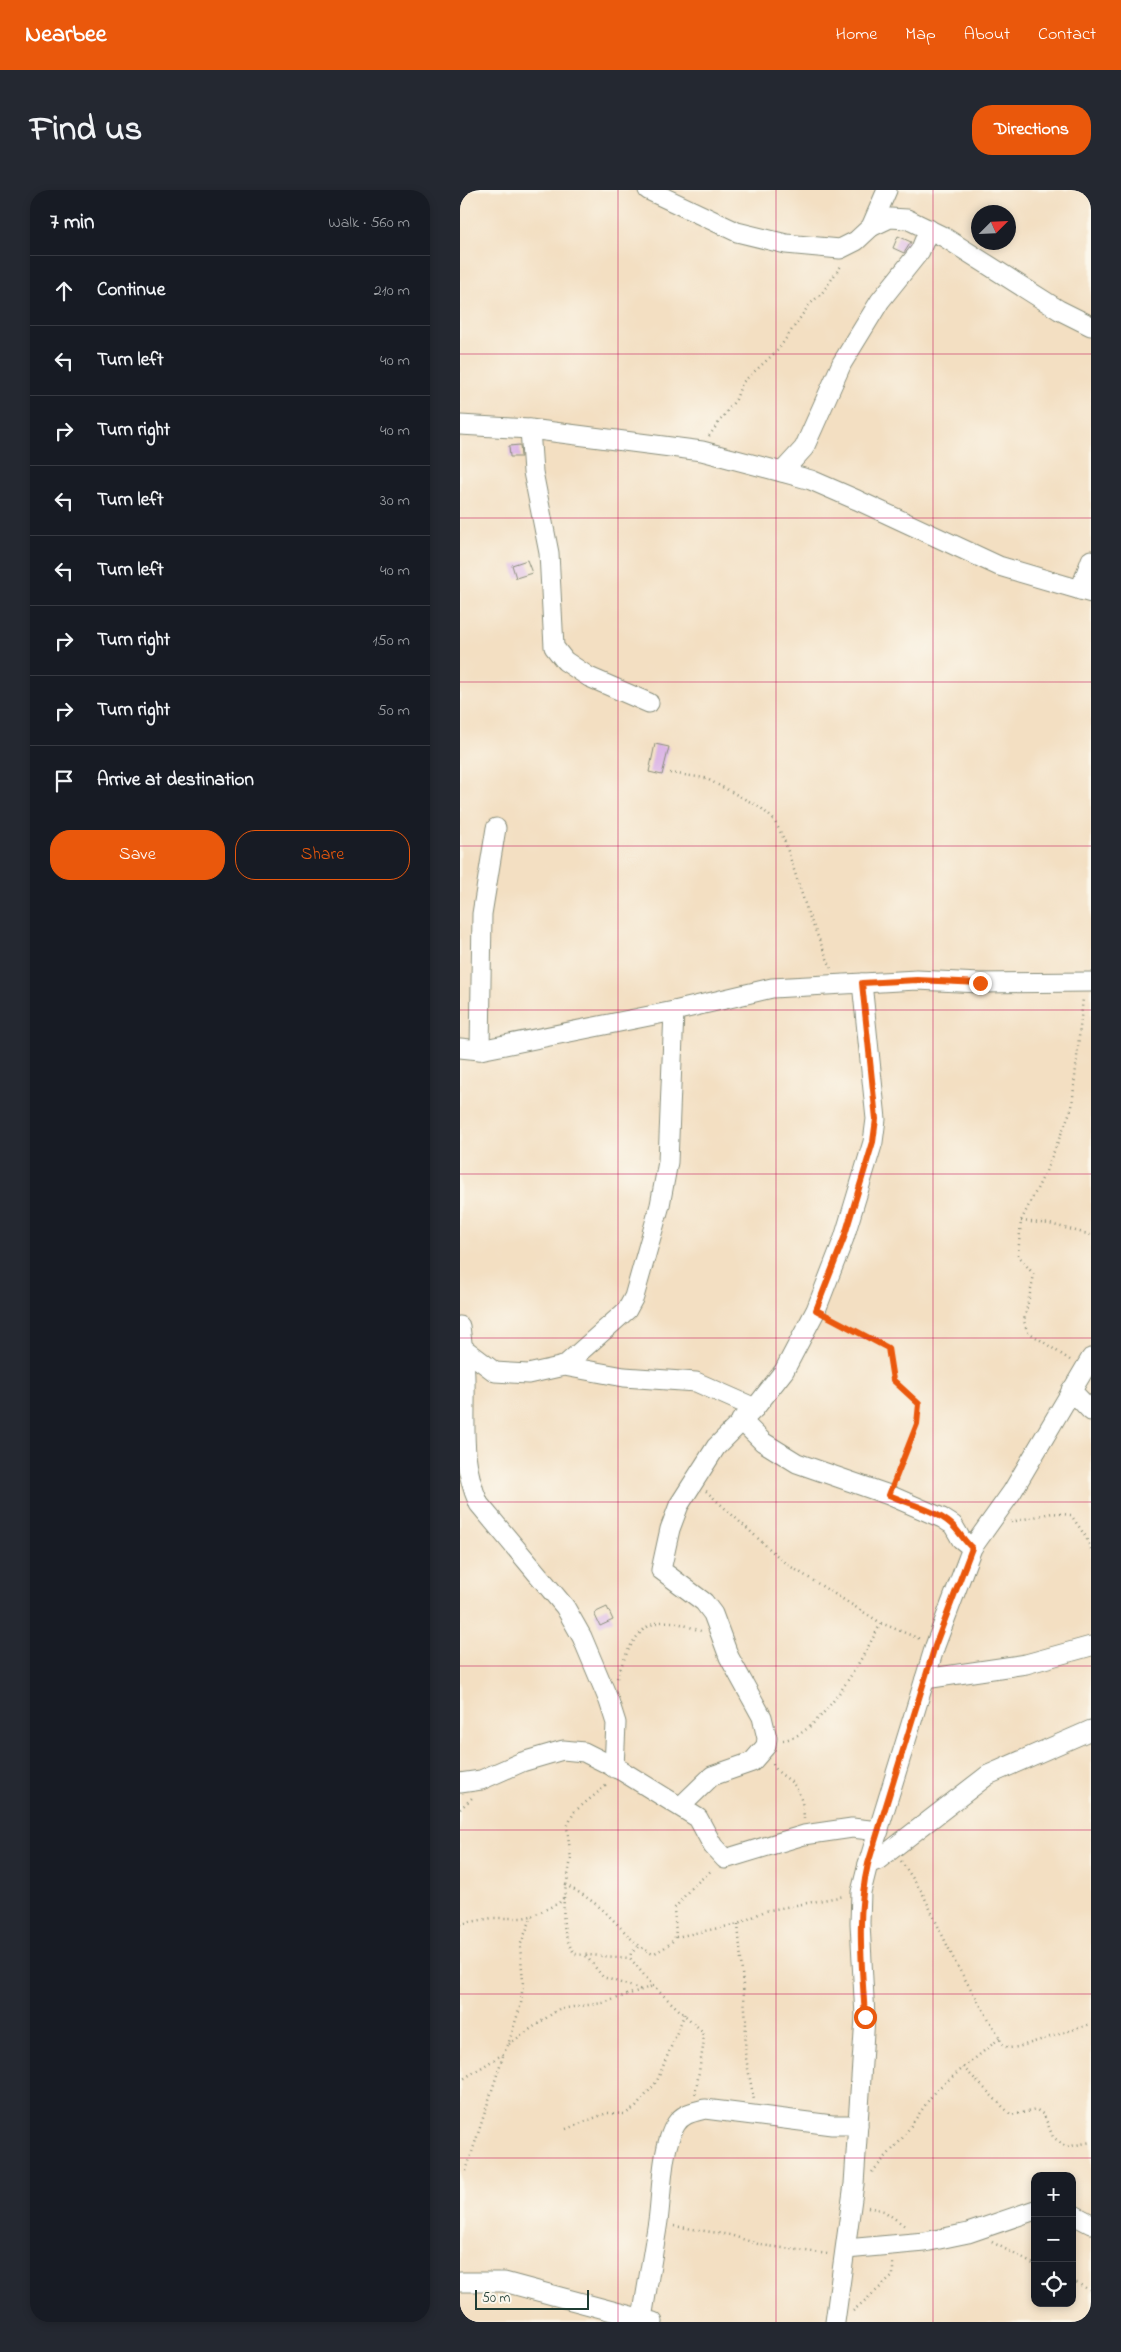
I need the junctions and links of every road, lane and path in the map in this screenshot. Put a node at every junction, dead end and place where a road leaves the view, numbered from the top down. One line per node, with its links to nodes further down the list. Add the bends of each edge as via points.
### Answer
1 (648, 190): 5 (street, via 737,232 810,248 844,249)
2 (887, 190): 3 (street)
3 (871, 227): 4 (street, via 890,218 907,219); 5 (street)
4 (929, 229): 6 (street, via 1059,310); 10 (street, via 920,251 880,301 842,363 804,448)
5 (851, 244): 9 (path, via 844,263 778,350 742,383)
6 (1091, 326)
7 (460, 425): 8 (street)
8 (530, 429): 9 (street); 13 (street, via 533,472 550,553 554,647 565,661 589,677)
9 (702, 451): 10 (street)
10 (782, 472): 12 (street, via 850,496 999,566)
11 (1091, 560): 12 (street)
12 (1086, 592)
13 (649, 702)
14 (670, 772): 18 (path, via 705,778 760,807 774,820)
15 (496, 828): 21 (street, via 482,914)
16 (1086, 982): 17 (street, via 917,980); 22 (path, via 1072,1107 1046,1171)
17 (862, 983): 18 (street); 24 (street, via 876,1119 873,1142 844,1238)
18 (839, 985): 19 (street, via 772,988)
19 (674, 1011): 21 (street); 28 (street, via 668,1162 660,1205 634,1297 627,1310)
20 (460, 1048): 21 (street)
21 (480, 1050)
22 (1021, 1220): 23 (path); 27 (path, via 1018,1255 1034,1275 1024,1321 1027,1331)
23 (1091, 1235)
24 (816, 1310): 31 (street, via 784,1371); 33 (path, via 888,1348 893,1380 919,1404 917,1424)
25 (460, 1326): 26 (street)
26 (462, 1347): 28 (street, via 495,1372 528,1374); 42 (street, via 466,1466 470,1484 479,1504 565,1608 582,1637)
27 (1087, 1364): 29 (street)
28 (564, 1366): 31 (street, via 624,1377 696,1382)
29 (1071, 1390): 30 (street); 34 (street, via 1012,1492)
30 (1091, 1411)
31 (748, 1414): 32 (street, via 716,1447); 33 (street, via 763,1442 797,1463)
32 (694, 1480): 37 (path, via 785,1563); 38 (street, via 679,1505 661,1570 704,1602 713,1614)
33 (889, 1495): 35 (street, via 953,1525)
34 (987, 1526): 35 (street); 36 (path, via 1052,1513 1071,1515)
35 (972, 1548): 39 (street)
36 (1091, 1549)
37 (881, 1623): 39 (path); 44 (path, via 855,1672 813,1725 791,1739)
38 (722, 1637): 42 (path, via 671,1622 644,1629 632,1642); 44 (street, via 729,1657 762,1717)
39 (935, 1646): 41 (street)
40 (1091, 1646): 41 (street, via 1026,1664)
41 (926, 1679): 48 (street)
42 (609, 1701): 45 (street, via 616,1723)
43 (1091, 1730): 50 (street, via 988,1775)
44 (767, 1742): 47 (street, via 752,1762 712,1776); 49 (path, via 776,1770 799,1792)
45 (618, 1769): 46 (street, via 584,1752 563,1750 522,1762 481,1780); 47 (street); 53 (path, via 574,1812 567,1827 571,1859)
46 (460, 1783)
47 (682, 1806): 51 (street, via 698,1818)
48 (879, 1831): 49 (street, via 852,1828); 52 (street)
49 (804, 1835): 51 (street)
50 (892, 1848): 52 (street); 67 (path, via 922,1892 956,1964)
51 (725, 1859): 59 (path, via 691,1888 674,1909)
52 (868, 1864): 54 (street)
53 (565, 1884): 55 (path); 60 (path, via 611,1917)
54 (861, 1892): 58 (path, via 765,1910); 74 (street, via 865,2017)
55 (564, 1897): 56 (path, via 559,1903); 61 (path, via 563,1929 567,1943 575,1954)
56 (532, 1916): 57 (path); 68 (path, via 520,1946 523,1981)
57 (460, 1924)
58 (738, 1924): 59 (path); 73 (path, via 746,2021 745,2053 754,2102)
59 (676, 1936): 60 (path, via 672,1944 653,1954)
60 (638, 1947): 62 (path)
61 (586, 1956): 62 (path); 64 (path, via 603,1977)
62 (630, 1958): 63 (path)
63 (653, 1986): 64 (path); 65 (path)
64 (644, 1991): 68 (path, via 603,2003 559,2009)
65 (685, 2013): 72 (path, via 702,2031 704,2041); 75 (path, via 657,2081 636,2107 625,2114 607,2113)
66 (1091, 2024): 67 (path, via 1018,2047 1008,2048 1001,2044)
67 (1000, 2038): 70 (path)
68 (508, 2045): 69 (path)
69 (503, 2054): 71 (path); 77 (path)
70 (963, 2067): 76 (path, via 1011,2115 1038,2110 1053,2137 1066,2147); 78 (path, via 935,2091 901,2140 873,2171)
71 (460, 2081)
72 (692, 2112): 73 (street, via 705,2109); 82 (street, via 681,2117 668,2144)
73 (761, 2115): 74 (street, via 832,2125)
74 (858, 2125): 78 (street)
75 (566, 2130)
76 (1091, 2142)
77 (466, 2171)
78 (854, 2184): 79 (street)
79 (852, 2204): 85 (path, via 884,2211); 87 (street)
80 (1031, 2211): 84 (street)
81 (1076, 2216): 83 (street)
82 (658, 2222): 87 (path, via 761,2244); 93 (street)
83 (1091, 2224)
84 (968, 2233): 85 (street); 88 (path)
85 (925, 2242): 86 (street)
86 (893, 2244): 87 (street); 92 (path, via 893,2276)
87 (845, 2253): 92 (street)
88 (1031, 2263)
89 (460, 2282): 93 (street, via 504,2282)
90 (1076, 2282): 91 (path)
91 (1091, 2291)
92 (842, 2319)
93 (647, 2321)

